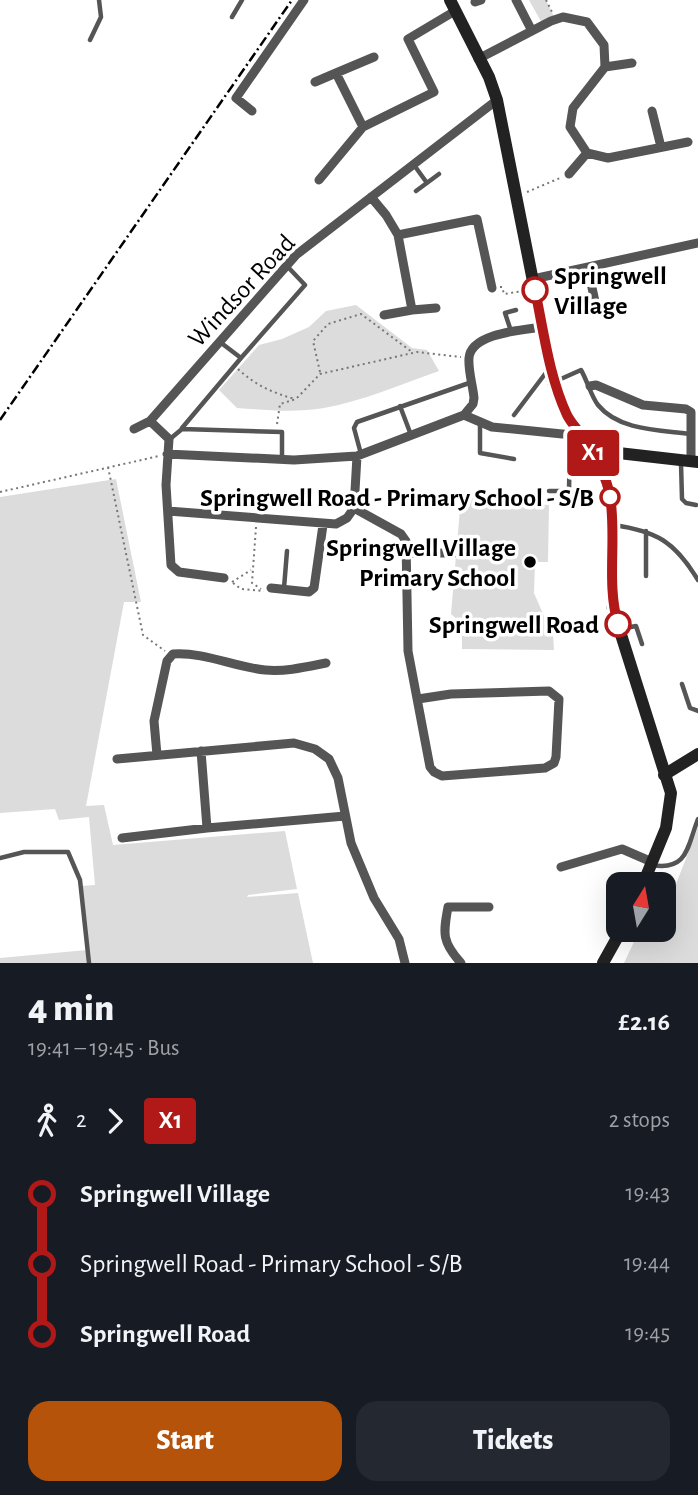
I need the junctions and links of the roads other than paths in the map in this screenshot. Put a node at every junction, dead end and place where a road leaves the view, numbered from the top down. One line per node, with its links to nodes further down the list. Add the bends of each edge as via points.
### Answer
1 (99, 0): 8 (lane, via 101,17)
2 (242, 0): 6 (lane)
3 (304, 0): 16 (street, via 236,99)
4 (516, 0): 7 (street)
5 (452, 6): 10 (main road); 18 (street, via 408,39 434,92)
6 (232, 17)
7 (532, 31): 10 (street); 12 (street, via 555,19 587,22 604,44)
8 (90, 40)
9 (374, 57): 13 (street)
10 (478, 59): 15 (main road)
11 (632, 63): 12 (street)
12 (605, 67): 21 (street, via 573,108 570,127)
13 (336, 73): 14 (street); 18 (street)
14 (315, 82)
15 (497, 100): 22 (street, Windsor Road); 33 (main road)
16 (252, 111)
17 (652, 111): 20 (street)
18 (363, 127): 25 (street)
19 (688, 142): 20 (street)
20 (661, 147): 21 (street, via 608,158)
21 (587, 153): 24 (street)
22 (413, 164): 26 (lane); 28 (street, Windsor Road)
23 (439, 174): 26 (lane)
24 (569, 174)
25 (319, 180)
26 (427, 183): 27 (lane)
27 (416, 191)
28 (372, 197): 29 (street); 31 (street, Windsor Road)
29 (398, 234): 34 (street, via 477,219); 36 (street)
30 (698, 243): 32 (street)
31 (287, 266): 42 (street, Windsor Road); 43 (lane, via 305,285)
32 (588, 269): 33 (street); 38 (street)
33 (534, 284): 40 (main road)
34 (492, 288)
35 (436, 308): 36 (street)
36 (412, 310): 39 (street)
37 (516, 310): 41 (lane, via 505,313)
38 (597, 311)
39 (384, 315)
40 (542, 327): 41 (street); 44 (main road)
41 (511, 332): 45 (street, via 473,347 469,358)
42 (220, 342): 43 (lane); 51 (street, Windsor Road)
43 (241, 358): 54 (lane)
44 (550, 367): 46 (main road); 50 (lane)
45 (472, 382): 48 (lane); 49 (street, via 473,404)
46 (553, 382): 47 (lane, via 581,370); 57 (main road)
47 (590, 386): 55 (lane, via 597,404 632,426); 55 (street, via 643,405 686,409 691,412)
48 (400, 406): 56 (lane); 61 (lane, via 354,425)
49 (464, 415): 52 (street); 56 (street)
50 (514, 415)
51 (150, 421): 53 (street, Windsor Road); 58 (street)
52 (480, 424): 57 (street); 62 (lane, via 480,453)
53 (134, 429)
54 (182, 429): 58 (lane); 63 (lane, via 282,432)
55 (691, 434): 64 (street)
56 (411, 435): 61 (street)
57 (576, 436): 59 (main road); 65 (lane, via 569,491)
58 (169, 439): 60 (street)
59 (592, 450): 64 (main road); 70 (main road, via 610,495)
60 (167, 454): 63 (street); 68 (street)
61 (359, 455): 63 (street); 67 (street)
62 (513, 459)
63 (282, 460)
64 (690, 460): 66 (lane, via 681,495)
65 (549, 491)
66 (696, 505)
67 (354, 508): 69 (street, via 336,524); 73 (street, via 401,534)
68 (168, 511): 69 (street); 76 (street, via 172,565 180,572)
69 (323, 525): 78 (street, via 314,588 309,592)
70 (612, 525): 71 (lane); 80 (main road, via 612,606)
71 (646, 531): 75 (lane); 77 (lane, via 676,549)
72 (287, 551): 78 (lane)
73 (406, 553): 74 (street); 84 (street, via 408,651)
74 (454, 554)
75 (646, 576)
76 (228, 580)
77 (698, 580)
78 (284, 589): 79 (street)
79 (268, 590)
80 (620, 629): 81 (lane, via 636,626); 90 (main road)
81 (642, 644)
82 (326, 663): 88 (street, via 264,670 196,655 172,656 166,661 154,721)
83 (682, 684): 85 (lane, via 690,708)
84 (418, 699): 84 (street, via 430,767 442,776 545,768 554,762 559,699 550,691)
85 (698, 712)
86 (201, 751): 88 (street); 91 (street, via 294,743 315,749 329,759 338,778); 93 (street)
87 (698, 754): 90 (main road)
88 (157, 755): 89 (street)
89 (117, 759)
90 (664, 775): 96 (main road, via 671,793 666,828)
91 (345, 816): 93 (street); 102 (street, via 351,843 374,898 399,939)
92 (698, 819): 96 (lane, via 680,861 669,867)
93 (207, 828): 94 (street)
94 (122, 838)
95 (0, 858): 101 (lane, via 24,852 68,852 80,880)
96 (652, 864): 97 (street, via 622,849); 98 (main road)
97 (561, 867)
98 (648, 872)
99 (489, 907): 103 (street, via 447,907 447,948)
100 (615, 942): 104 (main road)
101 (89, 963)
102 (405, 963)
103 (461, 963)
104 (603, 963)

